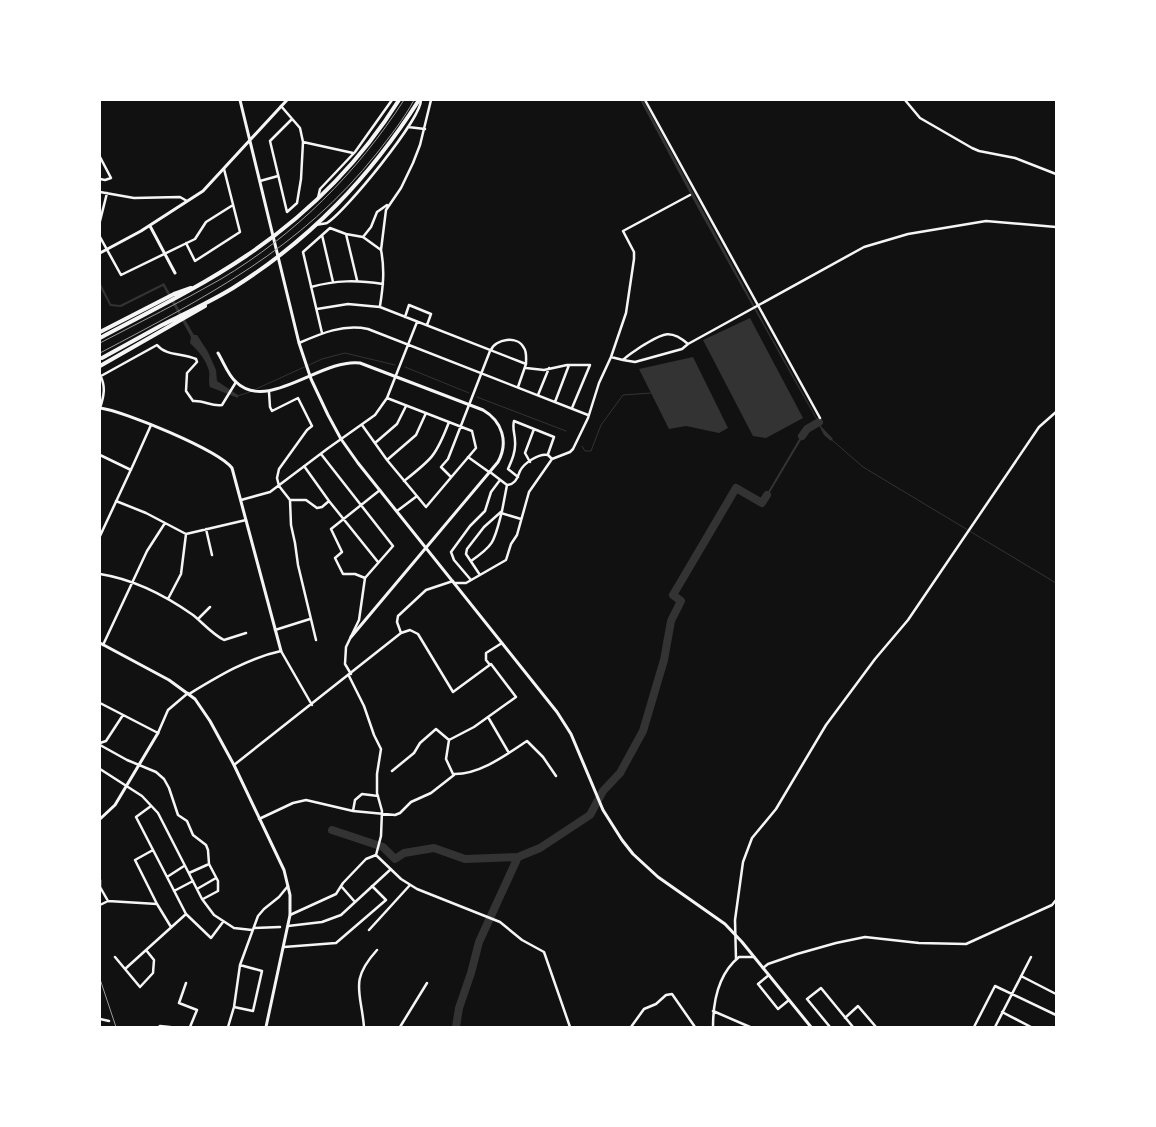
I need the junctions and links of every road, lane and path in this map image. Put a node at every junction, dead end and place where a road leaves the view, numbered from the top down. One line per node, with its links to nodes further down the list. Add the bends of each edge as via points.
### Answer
1 (240, 100): 13 (street)
2 (287, 100): 9 (street)
3 (392, 100): 15 (street)
4 (399, 100): 25 (main road, via 355,160)
5 (420, 100): 11 (street, via 421,106); 30 (main road, via 370,169)
6 (431, 100): 12 (street)
7 (646, 100): 51 (street)
8 (905, 100): 18 (street, via 920,118 972,148 1016,158)
9 (281, 106): 10 (street); 13 (street)
10 (292, 119): 14 (street, via 300,128); 19 (street, via 270,141)
11 (408, 127): 12 (street); 30 (street, via 364,185 326,223)
12 (425, 129): 28 (street, via 404,182)
13 (250, 140): 17 (street); 21 (street)
14 (303, 142): 15 (street); 19 (street, via 297,204 286,212)
15 (354, 153): 25 (street, via 320,189)
16 (100, 157): 20 (street, via 111,178)
17 (224, 169): 26 (street); 27 (street)
18 (1056, 174)
19 (278, 176): 21 (street)
20 (100, 179)
21 (260, 180): 35 (street)
22 (100, 192): 23 (street)
23 (107, 193): 26 (street, via 140,198 180,197); 29 (street)
24 (690, 195): 65 (street, via 623,231 634,252 634,259 626,313)
25 (318, 199): 35 (main road)
26 (188, 202): 31 (street)
27 (233, 205): 38 (street, via 206,222 197,236); 38 (street, via 240,232 196,261)
28 (388, 205): 37 (street, via 376,212); 40 (street)
29 (100, 221)
30 (316, 225): 43 (main road)
31 (150, 226): 39 (street); 42 (street)
32 (1056, 226): 51 (street, via 986,221 908,234 864,247)
33 (346, 234): 34 (street, via 330,228); 37 (street); 45 (street)
34 (322, 235): 46 (street); 49 (street, via 303,252)
35 (274, 236): 43 (street); 48 (main road)
36 (100, 237): 39 (street)
37 (363, 237): 40 (street)
38 (186, 243): 42 (street)
39 (108, 250): 41 (street); 42 (street, via 122,274)
40 (381, 250): 47 (street)
41 (100, 254)
42 (165, 254): 44 (street)
43 (278, 256): 50 (main road); 60 (street)
44 (175, 273)
45 (357, 280): 46 (street); 47 (street)
46 (333, 282): 49 (street)
47 (383, 284): 52 (street)
48 (195, 287): 57 (main road, via 174,294); 59 (main road)
49 (311, 287): 53 (street)
50 (232, 289): 66 (main road); 69 (main road)
51 (758, 305): 62 (street); 88 (street)
52 (380, 307): 53 (street, via 348,304); 54 (street)
53 (316, 309): 58 (street)
54 (405, 316): 55 (street); 56 (street, via 409,305 432,314)
55 (417, 322): 56 (street); 61 (street)
56 (427, 325): 63 (street)
57 (100, 332)
58 (322, 333): 60 (street); 61 (street, via 362,328)
59 (100, 338)
60 (299, 343): 94 (street, via 311,379)
61 (408, 344): 72 (street); 74 (street)
62 (688, 344): 67 (street, via 635,362); 67 (street, via 675,335 658,336)
63 (491, 350): 70 (street); 70 (street, via 499,342 516,341 525,349); 72 (street)
64 (218, 353): 75 (street)
65 (611, 357): 67 (street); 87 (street)
66 (102, 358)
67 (623, 360)
68 (570, 365): 71 (street); 80 (street); 84 (street, via 590,365)
69 (100, 366)
70 (526, 366): 71 (street); 76 (street)
71 (548, 368): 78 (street)
72 (482, 373): 76 (street); 81 (street)
73 (100, 376): 75 (street, via 156,345 168,354 196,359 187,373 186,391 193,401 222,405); 83 (street, via 104,392)
74 (396, 376): 77 (street, via 360,363 345,362); 79 (street); 81 (street)
75 (236, 382): 77 (street, via 253,392)
76 (518, 387): 78 (street)
77 (269, 392): 111 (street, via 272,411 298,398 312,426 279,469)
78 (538, 395): 80 (street)
79 (387, 398): 82 (street); 91 (street, via 375,415)
80 (555, 402): 84 (street)
81 (469, 405): 92 (street); 105 (street, via 489,414 502,434 501,456)
82 (406, 406): 86 (street); 95 (street, via 397,424)
83 (100, 407): 90 (street, via 117,410)
84 (572, 408): 87 (street)
85 (1056, 412): 204 (street, via 1039,427 908,620 826,725 776,809 752,838 743,862)
86 (426, 413): 89 (street); 101 (street, via 416,435)
87 (589, 415): 100 (street, via 570,452)
88 (820, 418)
89 (449, 422): 92 (street); 109 (street, via 435,454)
90 (151, 424): 104 (street); 114 (street, via 229,464)
91 (362, 425): 94 (street); 95 (street)
92 (460, 427): 99 (street, via 472,431 476,448); 106 (street, via 448,459 441,467)
93 (534, 429): 97 (street, via 554,437); 102 (street, via 525,453); 107 (street, via 514,421 512,426 515,446 508,469)
94 (341, 439): 96 (street); 112 (street)
95 (375, 443): 101 (street)
96 (321, 454): 103 (street); 118 (street)
97 (548, 454): 100 (street); 102 (street, via 539,455)
98 (100, 455): 104 (street)
99 (468, 457): 105 (street); 106 (street)
100 (552, 459): 122 (street, via 529,492)
101 (387, 460): 109 (street)
102 (530, 462): 107 (street, via 521,469)
103 (304, 466): 111 (street); 117 (street)
104 (131, 470): 116 (street)
105 (490, 472): 108 (street); 128 (street)
106 (451, 477): 113 (street, via 426,507)
107 (518, 478): 110 (street)
108 (500, 480): 110 (street); 135 (street, via 491,492 486,511 451,552)
109 (404, 481): 113 (street)
110 (507, 485): 120 (street)
111 (279, 486): 114 (street, via 270,492); 115 (street)
112 (380, 490): 118 (street); 119 (street)
113 (416, 496): 119 (street)
114 (241, 500): 123 (street)
115 (290, 500): 117 (street, via 306,500 317,508); 141 (street, via 291,525)
116 (116, 501): 124 (street); 127 (street)
117 (329, 502): 121 (street)
118 (360, 506): 121 (street); 131 (street, via 393,546)
119 (397, 511): 128 (street)
120 (501, 513): 122 (street); 130 (street, via 493,542); 130 (street, via 484,527 467,549 466,554)
121 (344, 519): 131 (street); 134 (street, via 331,529 342,552 335,558 343,574)
122 (521, 519): 133 (street, via 506,560)
123 (246, 520): 125 (street); 142 (street)
124 (165, 523): 126 (street); 136 (street)
125 (206, 529): 126 (street); 129 (street)
126 (186, 534): 138 (street, via 180,574)
127 (100, 536)
128 (427, 548): 137 (street); 145 (street)
129 (212, 554)
130 (471, 561): 133 (street)
131 (378, 563): 134 (street)
132 (100, 574): 136 (street)
133 (480, 575): 135 (street)
134 (366, 578): 145 (street, via 361,614)
135 (471, 580): 137 (street)
136 (131, 582): 138 (street); 148 (street)
137 (454, 582): 144 (street, via 426,590 399,614 397,622); 147 (street)
138 (167, 600): 140 (street)
139 (210, 607): 140 (street)
140 (198, 619): 143 (street, via 224,640)
141 (310, 619): 142 (street); 146 (street)
142 (275, 630): 149 (street)
143 (246, 633)
144 (401, 633): 150 (street, via 410,630 418,634 453,692); 151 (street)
145 (351, 637): 151 (street, via 345,656)
146 (316, 640)
147 (502, 643): 150 (street, via 486,653); 204 (street, via 565,724 600,804 622,840 658,877)
148 (101, 644): 152 (street)
149 (281, 651): 152 (street, via 247,663); 154 (street)
150 (490, 665): 156 (street, via 516,698)
151 (350, 675): 154 (street); 168 (street, via 381,749)
152 (189, 694): 157 (street, via 168,710); 162 (street, via 210,721)
153 (100, 703): 155 (street)
154 (312, 705): 162 (street)
155 (123, 715): 157 (street); 159 (street)
156 (488, 717): 158 (street); 160 (street)
157 (158, 733): 161 (street)
158 (449, 740): 164 (street, via 436,729); 165 (street, via 446,759)
159 (100, 744): 161 (street)
160 (509, 753): 165 (street, via 471,772); 166 (street, via 527,740)
161 (139, 764): 167 (street); 176 (street, via 164,779 178,815 187,821 193,835 206,845)
162 (234, 765): 173 (street)
163 (100, 768): 167 (street)
164 (392, 771)
165 (454, 775): 171 (street, via 431,793 411,802 400,813)
166 (556, 776)
167 (126, 786): 169 (street); 172 (street, via 115,806)
168 (378, 796): 170 (street, via 362,794 355,800); 171 (street)
169 (151, 806): 174 (street, via 136,817); 177 (street, via 158,813)
170 (353, 810): 171 (street); 173 (street, via 306,800)
171 (382, 814): 175 (street)
172 (101, 817)
173 (260, 819): 185 (street)
174 (153, 850): 180 (street); 195 (street, via 135,860)
175 (376, 855): 178 (street); 186 (street, via 366,859)
176 (210, 864): 179 (street); 181 (street)
177 (185, 865): 179 (street); 180 (street)
178 (391, 869): 184 (street); 187 (street)
179 (189, 874): 183 (street)
180 (167, 876): 189 (street)
181 (216, 878): 188 (street); 190 (street, via 218,891)
182 (100, 880): 192 (street)
183 (193, 880): 188 (street); 189 (street)
184 (410, 885): 203 (street); 236 (street, via 500,922 544,952)
185 (288, 886): 197 (street); 202 (street, via 260,913)
186 (341, 886): 193 (street); 197 (street, via 336,894)
187 (372, 886): 193 (street); 205 (street, via 386,900 336,943)
188 (197, 889): 190 (street)
189 (174, 891): 196 (street)
190 (202, 899): 198 (street)
191 (1056, 900): 213 (street, via 1052,905 966,944 865,937 797,954)
192 (108, 901): 194 (street); 195 (street)
193 (355, 902): 199 (street, via 341,915 322,922)
194 (100, 904)
195 (157, 904): 200 (street)
196 (186, 914): 198 (street, via 211,938); 200 (street)
197 (290, 915): 205 (street)
198 (223, 922): 202 (street, via 234,928)
199 (288, 926)
200 (171, 927): 206 (street)
201 (280, 927): 202 (street)
202 (252, 929): 212 (street)
203 (369, 930)
204 (734, 933): 210 (street); 211 (street)
205 (284, 947): 233 (street)
206 (146, 950): 214 (street); 214 (street, via 154,960 153,973 140,987)
207 (377, 950): 234 (street, via 358,983)
208 (115, 957): 214 (street)
209 (1031, 957): 216 (street)
210 (736, 958): 211 (street); 223 (street, via 720,982)
211 (755, 958): 213 (street)
212 (240, 965): 222 (street); 222 (street, via 262,971 254,1011)
213 (763, 968): 215 (street)
214 (125, 969)
215 (769, 975): 221 (street); 221 (street, via 758,984 778,1009)
216 (1021, 976): 219 (street); 220 (street)
217 (186, 983): 231 (street, via 179,1003 196,1010)
218 (427, 983): 235 (street)
219 (1011, 994): 224 (street); 225 (street); 245 (street, via 995,986)
220 (1056, 994)
221 (790, 1000): 241 (street)
222 (234, 1007): 232 (street)
223 (713, 1011): 239 (street); 240 (street)
224 (1002, 1012): 246 (street); 247 (street)
225 (1056, 1015)
226 (845, 1018): 242 (street, via 821,988 807,998); 243 (street); 244 (street, via 858,1006)
227 (100, 1019): 228 (street)
228 (109, 1021)
229 (159, 1027): 230 (street)
230 (170, 1027)
231 (190, 1027)
232 (228, 1027)
233 (266, 1027)
234 (364, 1027)
235 (400, 1027)
236 (570, 1027)
237 (631, 1027): 238 (street, via 644,1009 672,994)
238 (695, 1027)
239 (712, 1027)
240 (750, 1027)
241 (811, 1027)
242 (830, 1027)
243 (852, 1027)
244 (876, 1027)
245 (974, 1027)
246 (995, 1027)
247 (1030, 1027)

